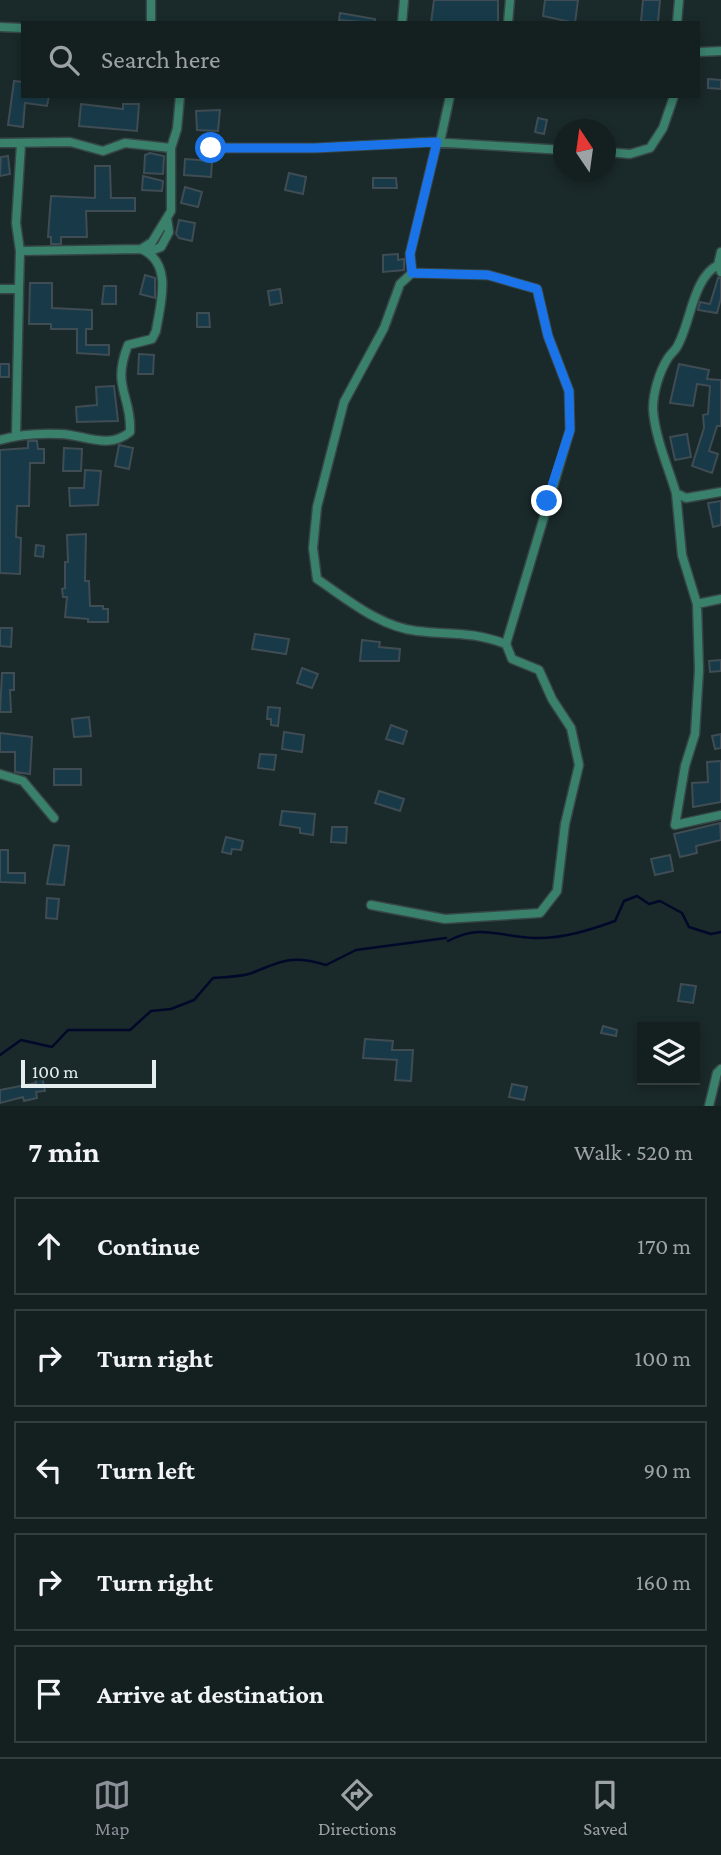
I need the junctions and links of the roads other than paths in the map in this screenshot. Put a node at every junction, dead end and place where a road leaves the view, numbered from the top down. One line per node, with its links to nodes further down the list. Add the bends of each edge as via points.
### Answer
1 (151, 0): 5 (street)
2 (404, 0): 6 (street)
3 (510, 0): 7 (street)
4 (679, 0): 8 (street)
5 (151, 21)
6 (402, 21)
7 (508, 21)
8 (677, 21)
9 (0, 27): 10 (street)
10 (21, 27)
11 (721, 51): 12 (street)
12 (700, 52)
13 (180, 98): 19 (street)
14 (449, 98): 16 (street)
15 (673, 98): 22 (street, via 650,148)
16 (438, 142): 20 (street); 21 (street); 27 (street, via 410,254)
17 (0, 143): 18 (street)
18 (21, 144): 19 (street, via 70,142 103,151 125,143); 24 (street, via 16,223)
19 (171, 148): 23 (street, via 172,203)
20 (211, 148)
21 (553, 149)
22 (616, 153)
23 (145, 250): 24 (street); 30 (street, via 164,285 152,339 132,342 121,364 120,386 130,432 97,442 62,434)
24 (20, 251): 29 (street)
25 (721, 251): 26 (street)
26 (720, 269): 33 (street, via 709,270 655,389 657,432)
27 (412, 273): 36 (street, via 488,275 537,289 548,336 569,391 570,430); 36 (street, via 400,285 384,328 344,402 317,508 313,548 317,579 389,624 416,631 468,632)
28 (0, 289): 29 (street)
29 (19, 289): 30 (street)
30 (16, 436): 31 (street)
31 (0, 440)
32 (721, 492): 33 (street, via 686,498)
33 (676, 493): 35 (street, via 682,555)
34 (721, 599): 35 (street)
35 (696, 604): 38 (street, via 699,670 695,734 675,824)
36 (506, 644): 40 (street, via 512,659 539,670 571,728 579,765 565,824 557,891 540,912 500,918 445,919)
37 (0, 774): 39 (street, via 23,781)
38 (721, 815)
39 (54, 818)
40 (371, 905)
41 (721, 1069): 42 (street)
42 (709, 1106)

